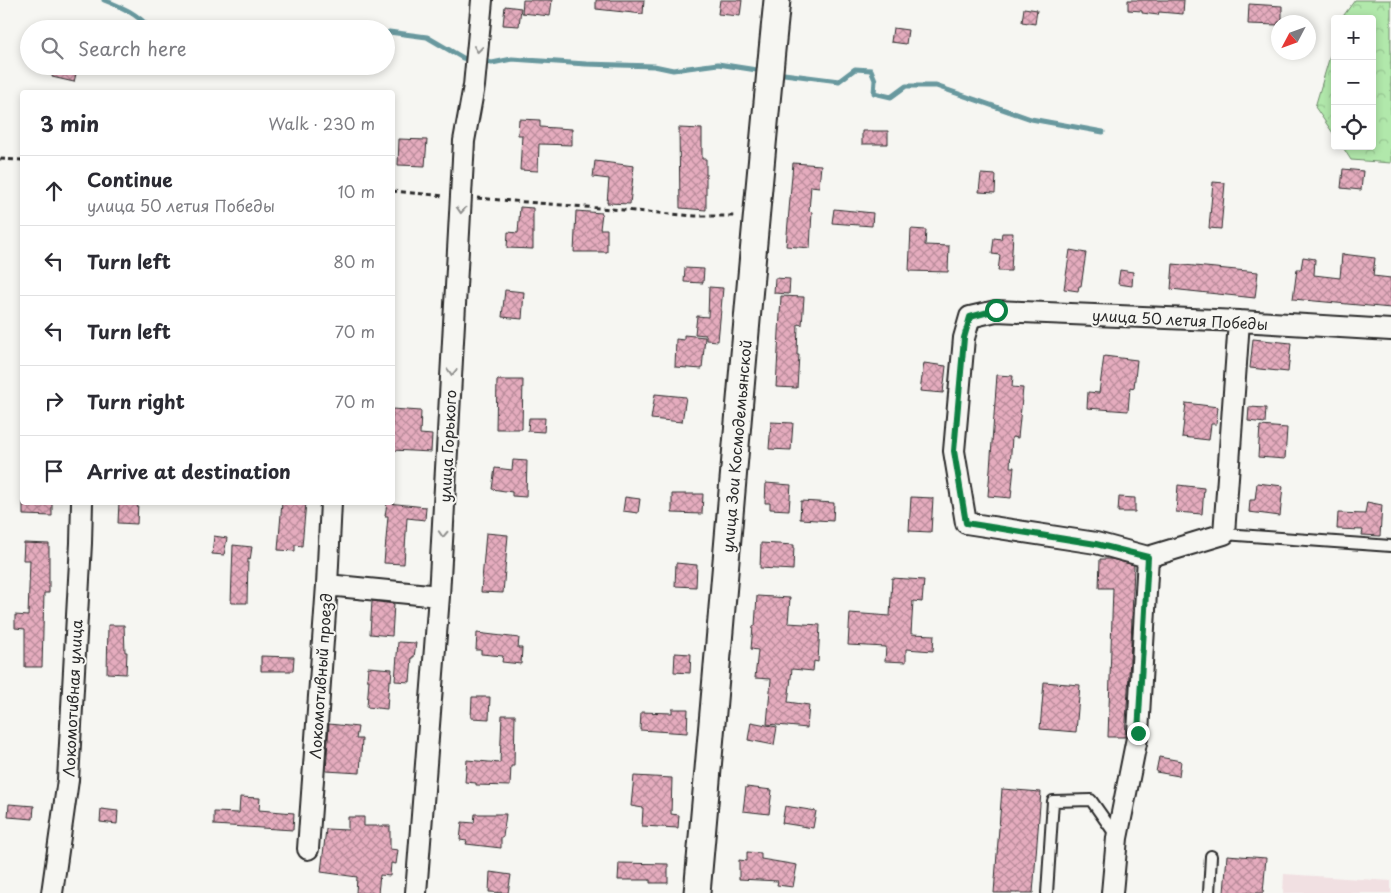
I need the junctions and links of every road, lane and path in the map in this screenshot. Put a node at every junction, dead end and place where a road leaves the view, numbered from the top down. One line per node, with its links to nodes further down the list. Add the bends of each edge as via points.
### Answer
1 (482, 0): 6 (street, улица Горького, one-way to 6, via 474,86 464,141)
2 (778, 0): 7 (street, улица Зои Космодемьянской)
3 (0, 159): 4 (path)
4 (20, 160)
5 (395, 191): 6 (path)
6 (461, 197): 7 (path, via 695,216); 16 (street, улица Горького, one-way to 16)
7 (755, 216): 22 (street, улица Зои Космодемьянской)
8 (1239, 320): 9 (street, улица 50 летия Победы); 12 (street); 14 (street, улица 50 летия Победы, via 996,310 970,317 964,338 954,451 966,523 1096,544)
9 (1391, 330)
10 (82, 505): 20 (street, Локомотивная улица, via 68,780)
11 (331, 505): 15 (street, Локомотивный проезд)
12 (1224, 534): 13 (lane); 14 (street)
13 (1391, 546)
14 (1148, 557): 17 (street, via 1138,733)
15 (327, 585): 16 (street); 18 (street, Локомотивный проезд)
16 (439, 596): 21 (street, улица Горького)
17 (1117, 838): 23 (lane, via 1091,800 1053,800); 24 (street)
18 (308, 849)
19 (1211, 856): 25 (lane)
20 (52, 893)
21 (416, 893)
22 (697, 893)
23 (1047, 893)
24 (1112, 893)
25 (1209, 893)

